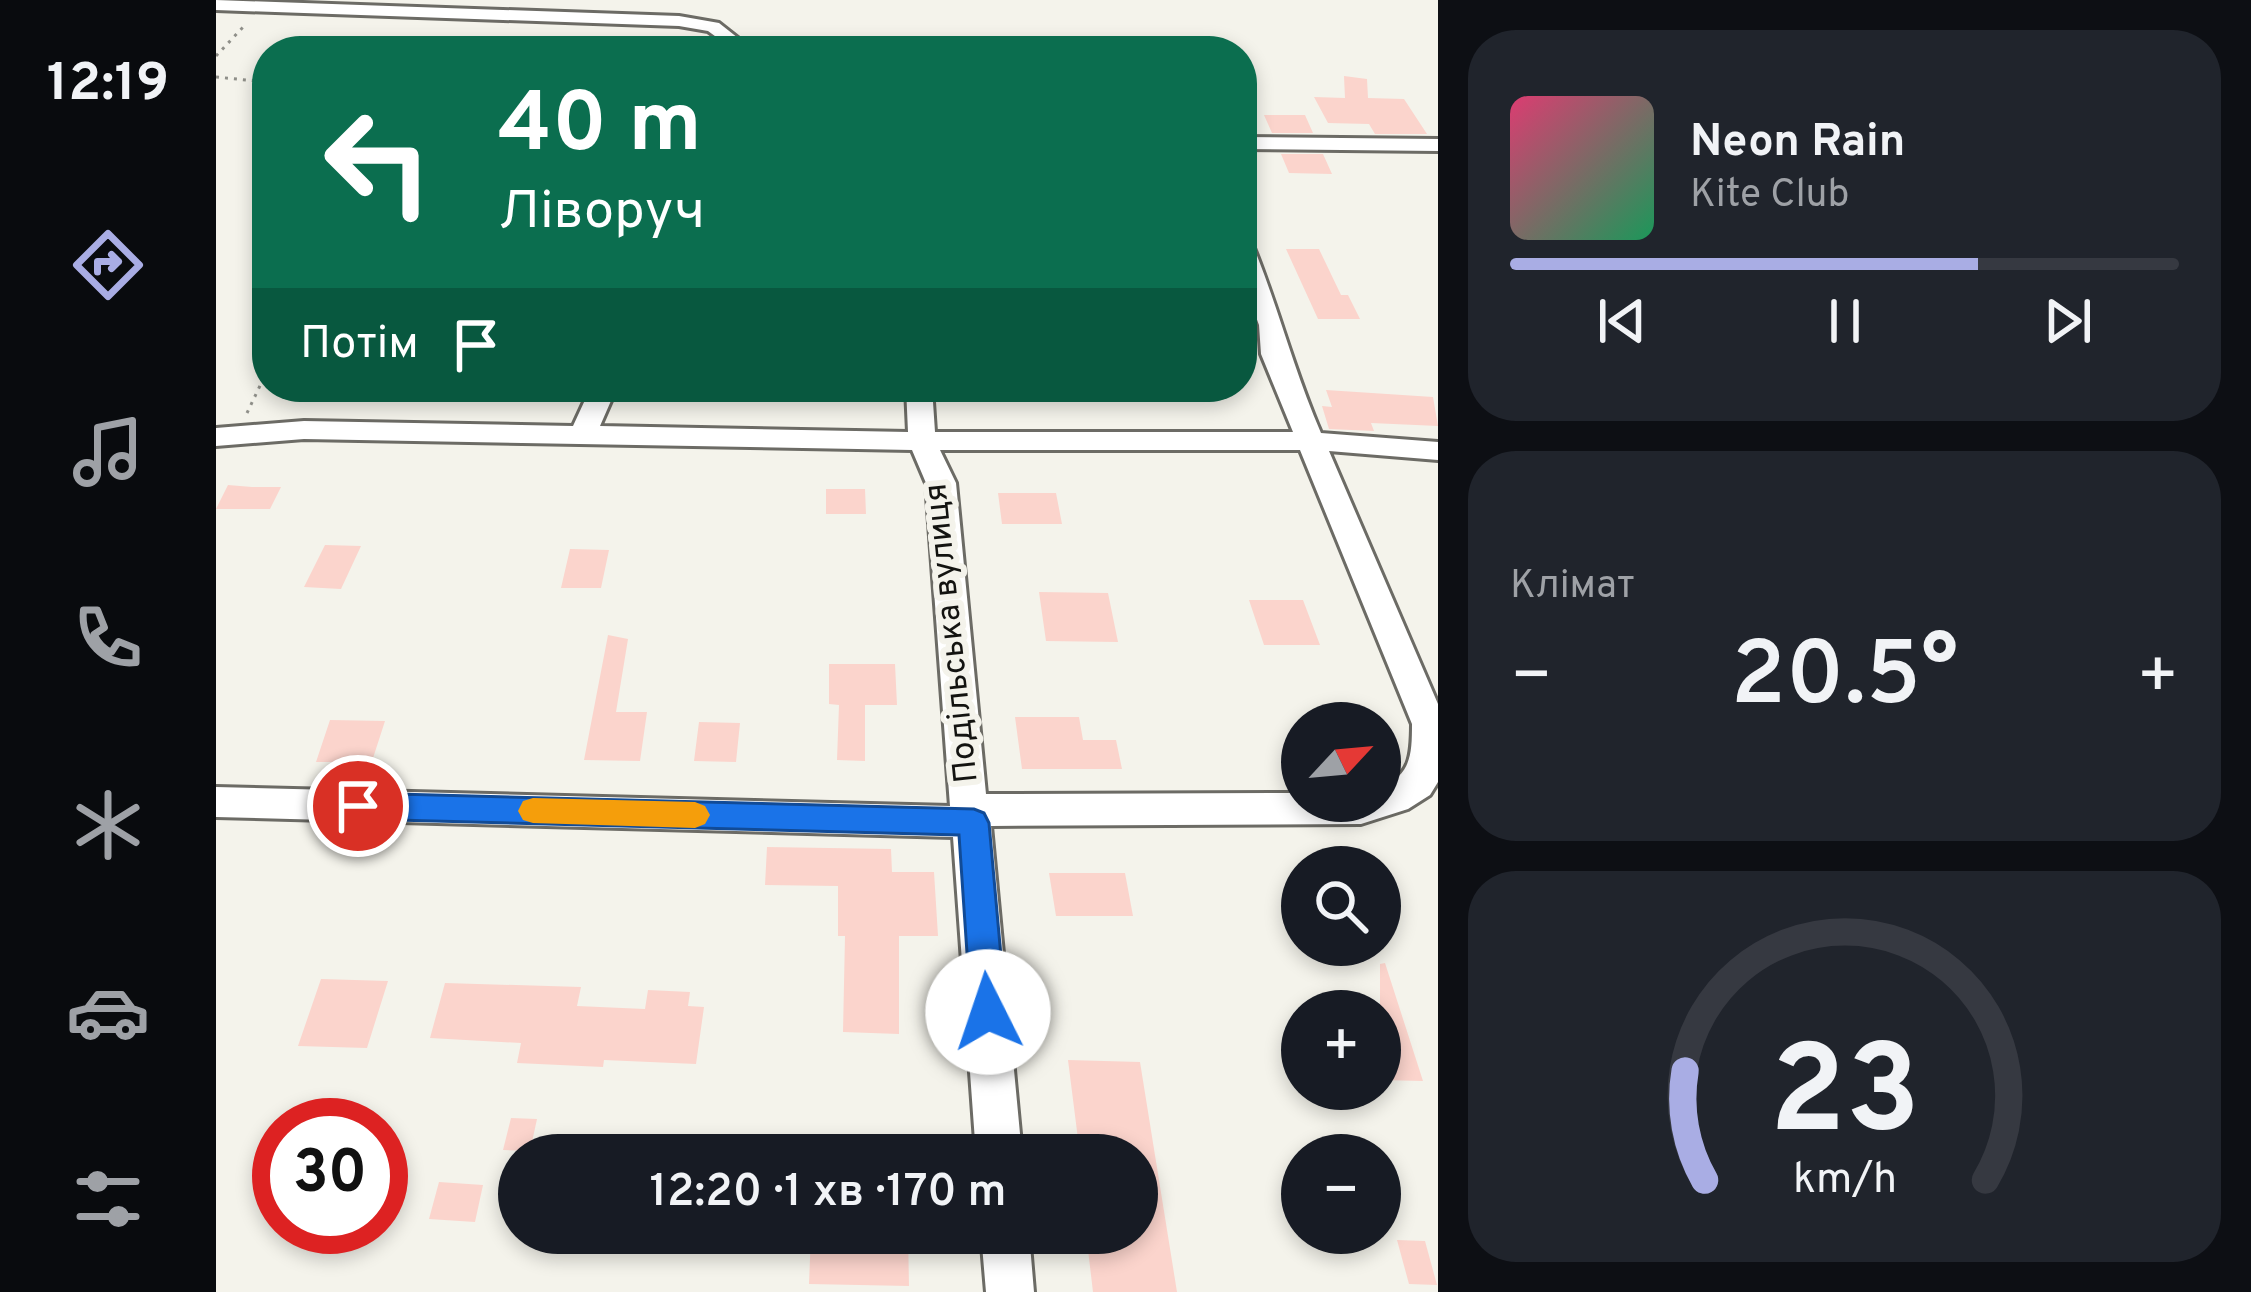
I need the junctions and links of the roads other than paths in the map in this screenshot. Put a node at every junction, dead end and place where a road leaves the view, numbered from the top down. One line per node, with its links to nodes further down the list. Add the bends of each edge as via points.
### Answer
1 (216, 4): 2 (street, via 700,23)
2 (725, 36)
3 (1257, 143): 4 (street)
4 (1438, 146)
5 (1257, 287): 11 (street, Подільська вулиця)
6 (597, 402): 9 (street)
7 (920, 402): 10 (street, Подільська вулиця)
8 (227, 436): 9 (street)
9 (582, 436): 10 (street)
10 (922, 442): 11 (street); 14 (street, Подільська вулиця, via 941,483)
11 (1310, 442): 12 (street); 14 (street, Подільська вулиця, via 1429,724 1427,768 1417,788 1360,808)
12 (1438, 451)
13 (216, 802): 14 (street)
14 (973, 816): 15 (street, Подільська вулиця)
15 (997, 1134)
16 (1007, 1254): 17 (street)
17 (1010, 1292)

